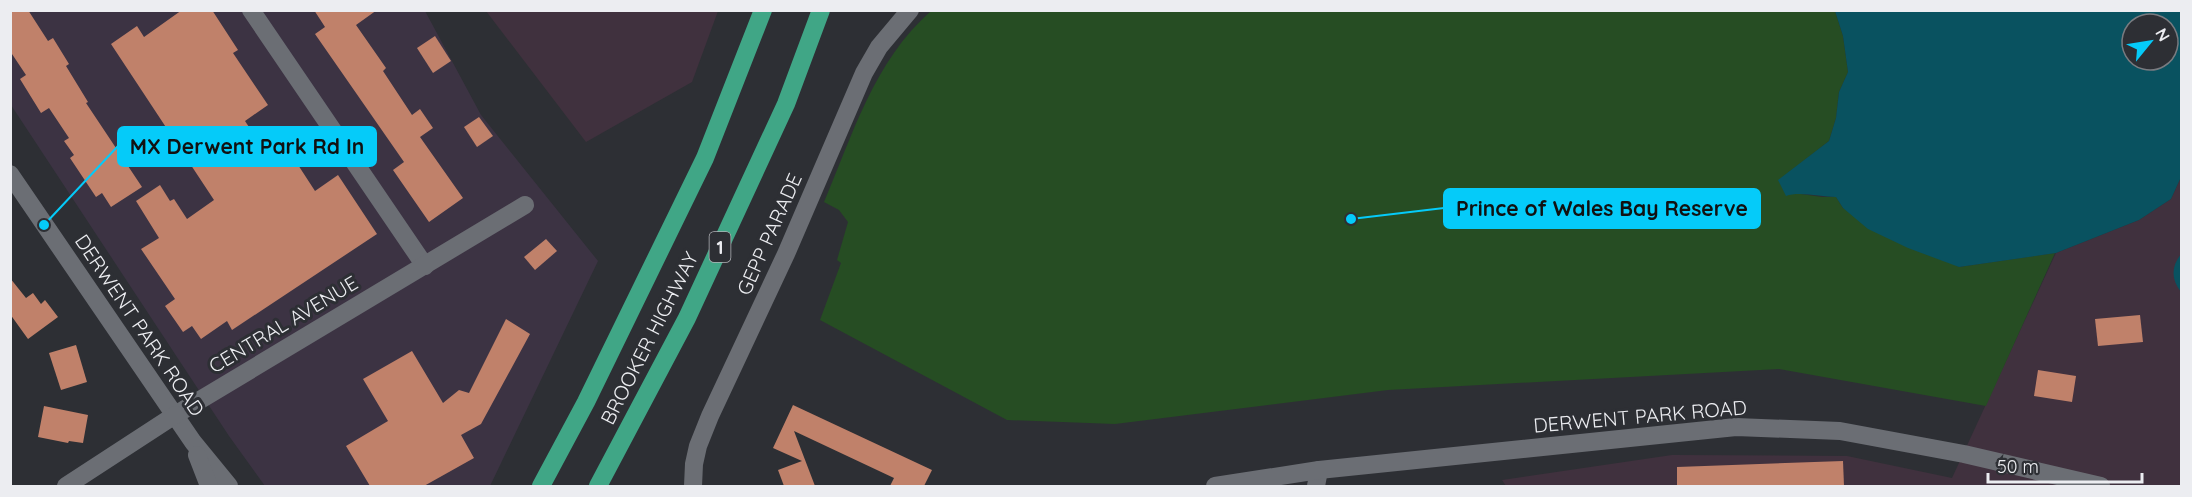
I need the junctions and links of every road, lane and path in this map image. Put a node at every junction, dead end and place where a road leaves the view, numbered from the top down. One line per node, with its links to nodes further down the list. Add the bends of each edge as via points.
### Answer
1 (251, 10): 7 (street)
2 (763, 10): 15 (highway, BROOKER HIGHWAY, via 705,158)
3 (821, 10): 11 (highway, BROOKER HIGHWAY / 1, via 786,104 687,318)
4 (910, 10): 16 (street, GEPP PARADE, via 879,47 864,73 710,416 698,446)
5 (10, 174): 8 (street, DERWENT PARK ROAD)
6 (525, 206): 7 (street, CENTRAL AVENUE)
7 (425, 266): 8 (street, CENTRAL AVENUE)
8 (175, 415): 9 (street, DERWENT PARK ROAD); 12 (street, CENTRAL AVENUE)
9 (193, 442): 13 (street, DERWENT PARK ROAD); 14 (street, DERWENT PARK ROAD)
10 (1317, 478): 17 (street, DERWENT PARK ROAD); 18 (street, DERWENT PARK ROAD, via 1736,426 1840,431 1964,454)
11 (601, 483)
12 (66, 486)
13 (209, 486)
14 (229, 486)
15 (541, 486)
16 (693, 486)
17 (1215, 486)
18 (2101, 486)

